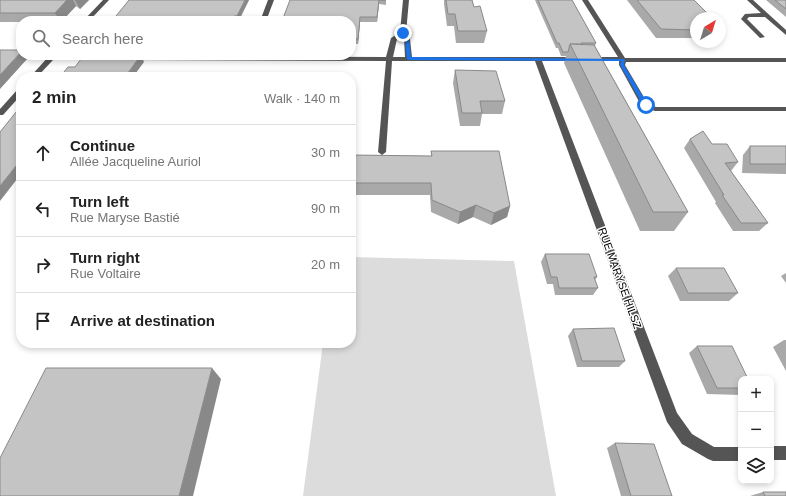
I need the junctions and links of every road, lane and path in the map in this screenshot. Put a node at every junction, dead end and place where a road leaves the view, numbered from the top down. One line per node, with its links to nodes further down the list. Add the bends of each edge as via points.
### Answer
1 (106, 0): 7 (street)
2 (271, 0): 8 (street)
3 (406, 0): 9 (street)
4 (585, 0): 17 (street)
5 (750, 0): 6 (street)
6 (767, 15): 10 (street); 11 (street, via 747,15 744,19)
7 (91, 16)
8 (265, 16)
9 (403, 33): 13 (street, via 394,38); 14 (street, via 407,40)
10 (786, 33)
11 (762, 37)
12 (356, 59): 13 (street)
13 (389, 59): 14 (street); 23 (street)
14 (409, 59): 15 (street)
15 (538, 59): 17 (street); 26 (street, RUE MARYSE HILSZ, via 672,417 687,439 713,454)
16 (49, 60): 19 (street)
17 (623, 60): 18 (street); 21 (street, via 622,65 646,105 655,109)
18 (786, 60)
19 (39, 72)
20 (16, 96): 22 (street)
21 (786, 109)
22 (0, 113)
23 (382, 152)
24 (774, 453): 25 (street)
25 (786, 453)
26 (738, 454)

